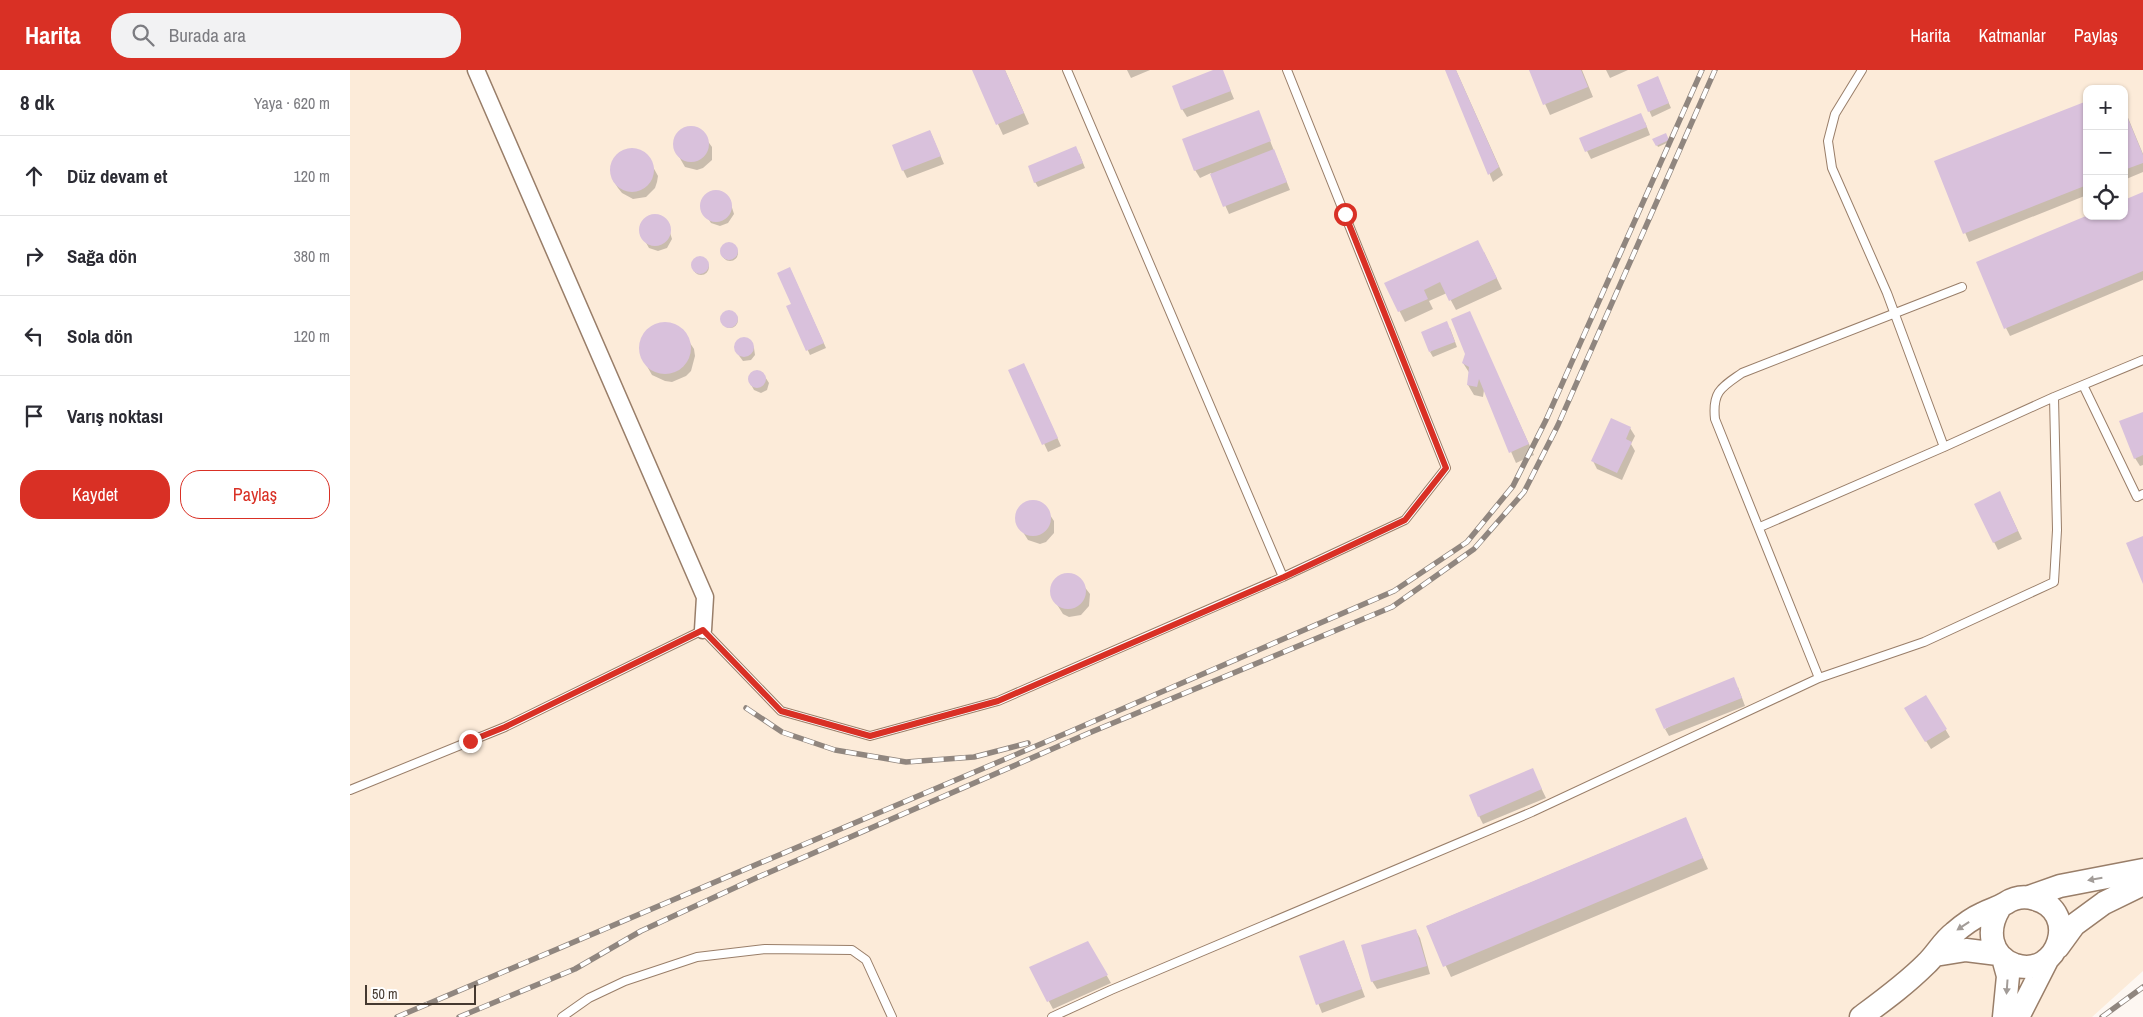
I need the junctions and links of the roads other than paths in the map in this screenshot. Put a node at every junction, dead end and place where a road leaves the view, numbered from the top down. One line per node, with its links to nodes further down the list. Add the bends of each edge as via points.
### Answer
1 (476, 70): 14 (street, via 705,597)
2 (1067, 70): 13 (lane)
3 (1287, 70): 13 (lane, via 1446,468 1405,520)
4 (1862, 70): 6 (lane, via 1835,114 1828,141 1832,168)
5 (1962, 287): 6 (lane)
6 (1894, 312): 10 (lane); 12 (lane, via 1742,373 1720,388 1713,405 1715,419)
7 (2143, 360): 8 (lane)
8 (2083, 385): 9 (lane); 11 (lane, via 2137,497)
9 (2054, 397): 10 (lane); 15 (lane, via 2057,530 2054,582 1924,642)
10 (1944, 447): 12 (lane)
11 (2143, 494)
12 (1760, 527): 15 (lane)
13 (1284, 577): 14 (lane, via 998,701 870,736 781,711)
14 (703, 630): 16 (lane, via 505,727)
15 (1819, 678): 27 (lane, via 1532,812)
16 (350, 790)
17 (2143, 870): 19 (street, one-way to 19, via 2060,886)
18 (2143, 884): 21 (street, via 2104,903 2074,925)
19 (2029, 897): 20 (street, via 2018,898); 21 (street, via 2041,900 2054,912 2061,930)
20 (1999, 909): 22 (street, one-way to 22, via 1983,913 1952,934); 23 (street, via 1993,920 1991,936)
21 (2052, 953): 23 (street, via 2040,964 2021,967); 24 (street)
22 (1935, 955): 23 (street, via 1966,950); 28 (street, via 1907,983)
23 (2001, 956): 29 (street, one-way to 29, via 2008,976)
24 (2027, 1006): 30 (street)
25 (562, 1017): 26 (lane, via 589,998 625,981 697,957 765,949 852,950 866,960)
26 (892, 1017)
27 (1052, 1017)
28 (1861, 1017)
29 (2004, 1017)
30 (2018, 1017)

